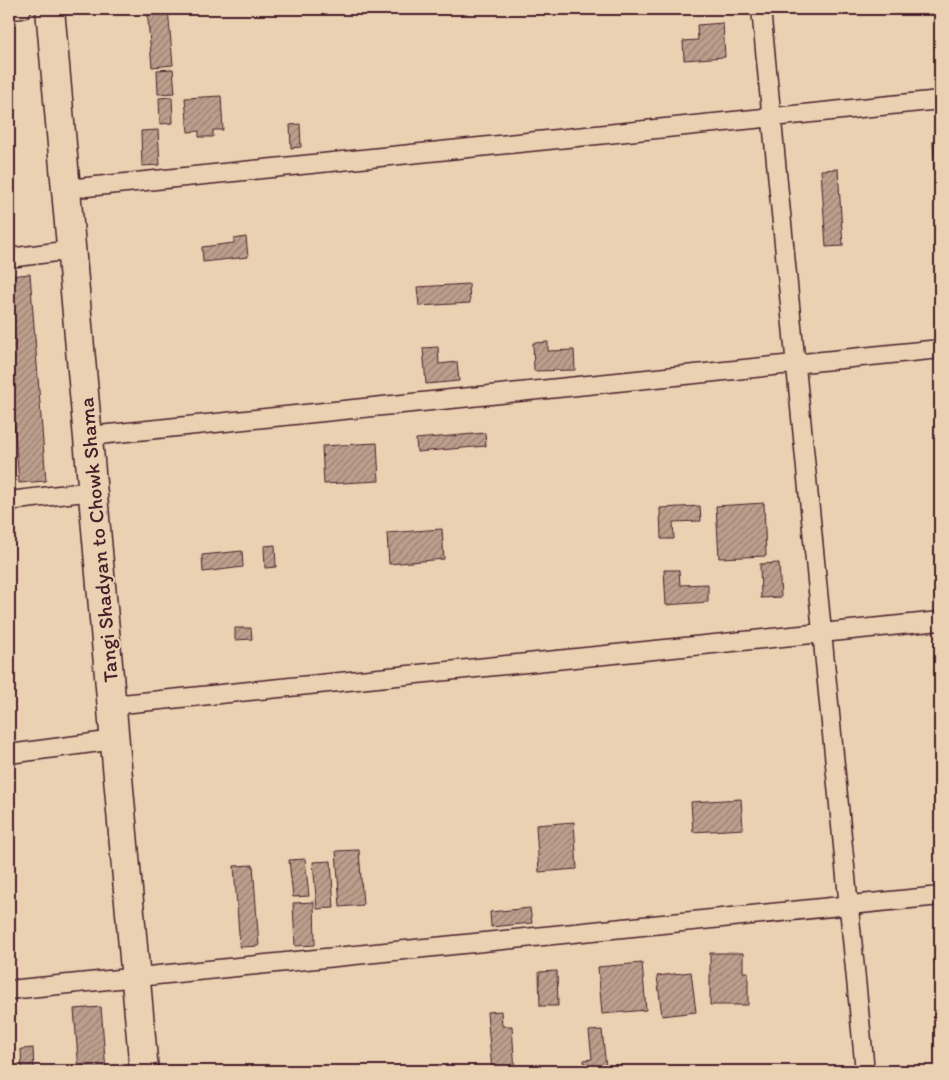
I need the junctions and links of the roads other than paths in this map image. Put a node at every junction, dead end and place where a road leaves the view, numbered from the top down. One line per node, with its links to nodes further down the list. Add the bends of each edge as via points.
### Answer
1 (22, 9): 4 (street)
2 (50, 9): 7 (main road, Tangi Shadyan to Chowk Shama)
3 (760, 9): 6 (street)
4 (9, 10)
5 (940, 100): 6 (street)
6 (771, 117): 7 (street); 11 (street)
7 (67, 189): 8 (main road, Tangi Shadyan to Chowk Shama)
8 (72, 250): 9 (street); 12 (main road, Tangi Shadyan to Chowk Shama)
9 (9, 258)
10 (940, 349): 11 (street)
11 (795, 364): 12 (street); 16 (street)
12 (89, 436): 13 (main road, Tangi Shadyan to Chowk Shama)
13 (93, 491): 14 (street); 17 (main road, Tangi Shadyan to Chowk Shama)
14 (9, 501)
15 (940, 620): 16 (street)
16 (822, 633): 17 (street); 21 (street)
17 (112, 705): 18 (main road, Tangi Shadyan to Chowk Shama)
18 (115, 740): 19 (street); 22 (main road, Tangi Shadyan to Chowk Shama)
19 (9, 754)
20 (940, 896): 21 (street)
21 (848, 906): 22 (street); 25 (street)
22 (136, 976): 23 (street); 24 (main road, Tangi Shadyan to Chowk Shama)
23 (9, 990)
24 (144, 1071)
25 (865, 1071)

